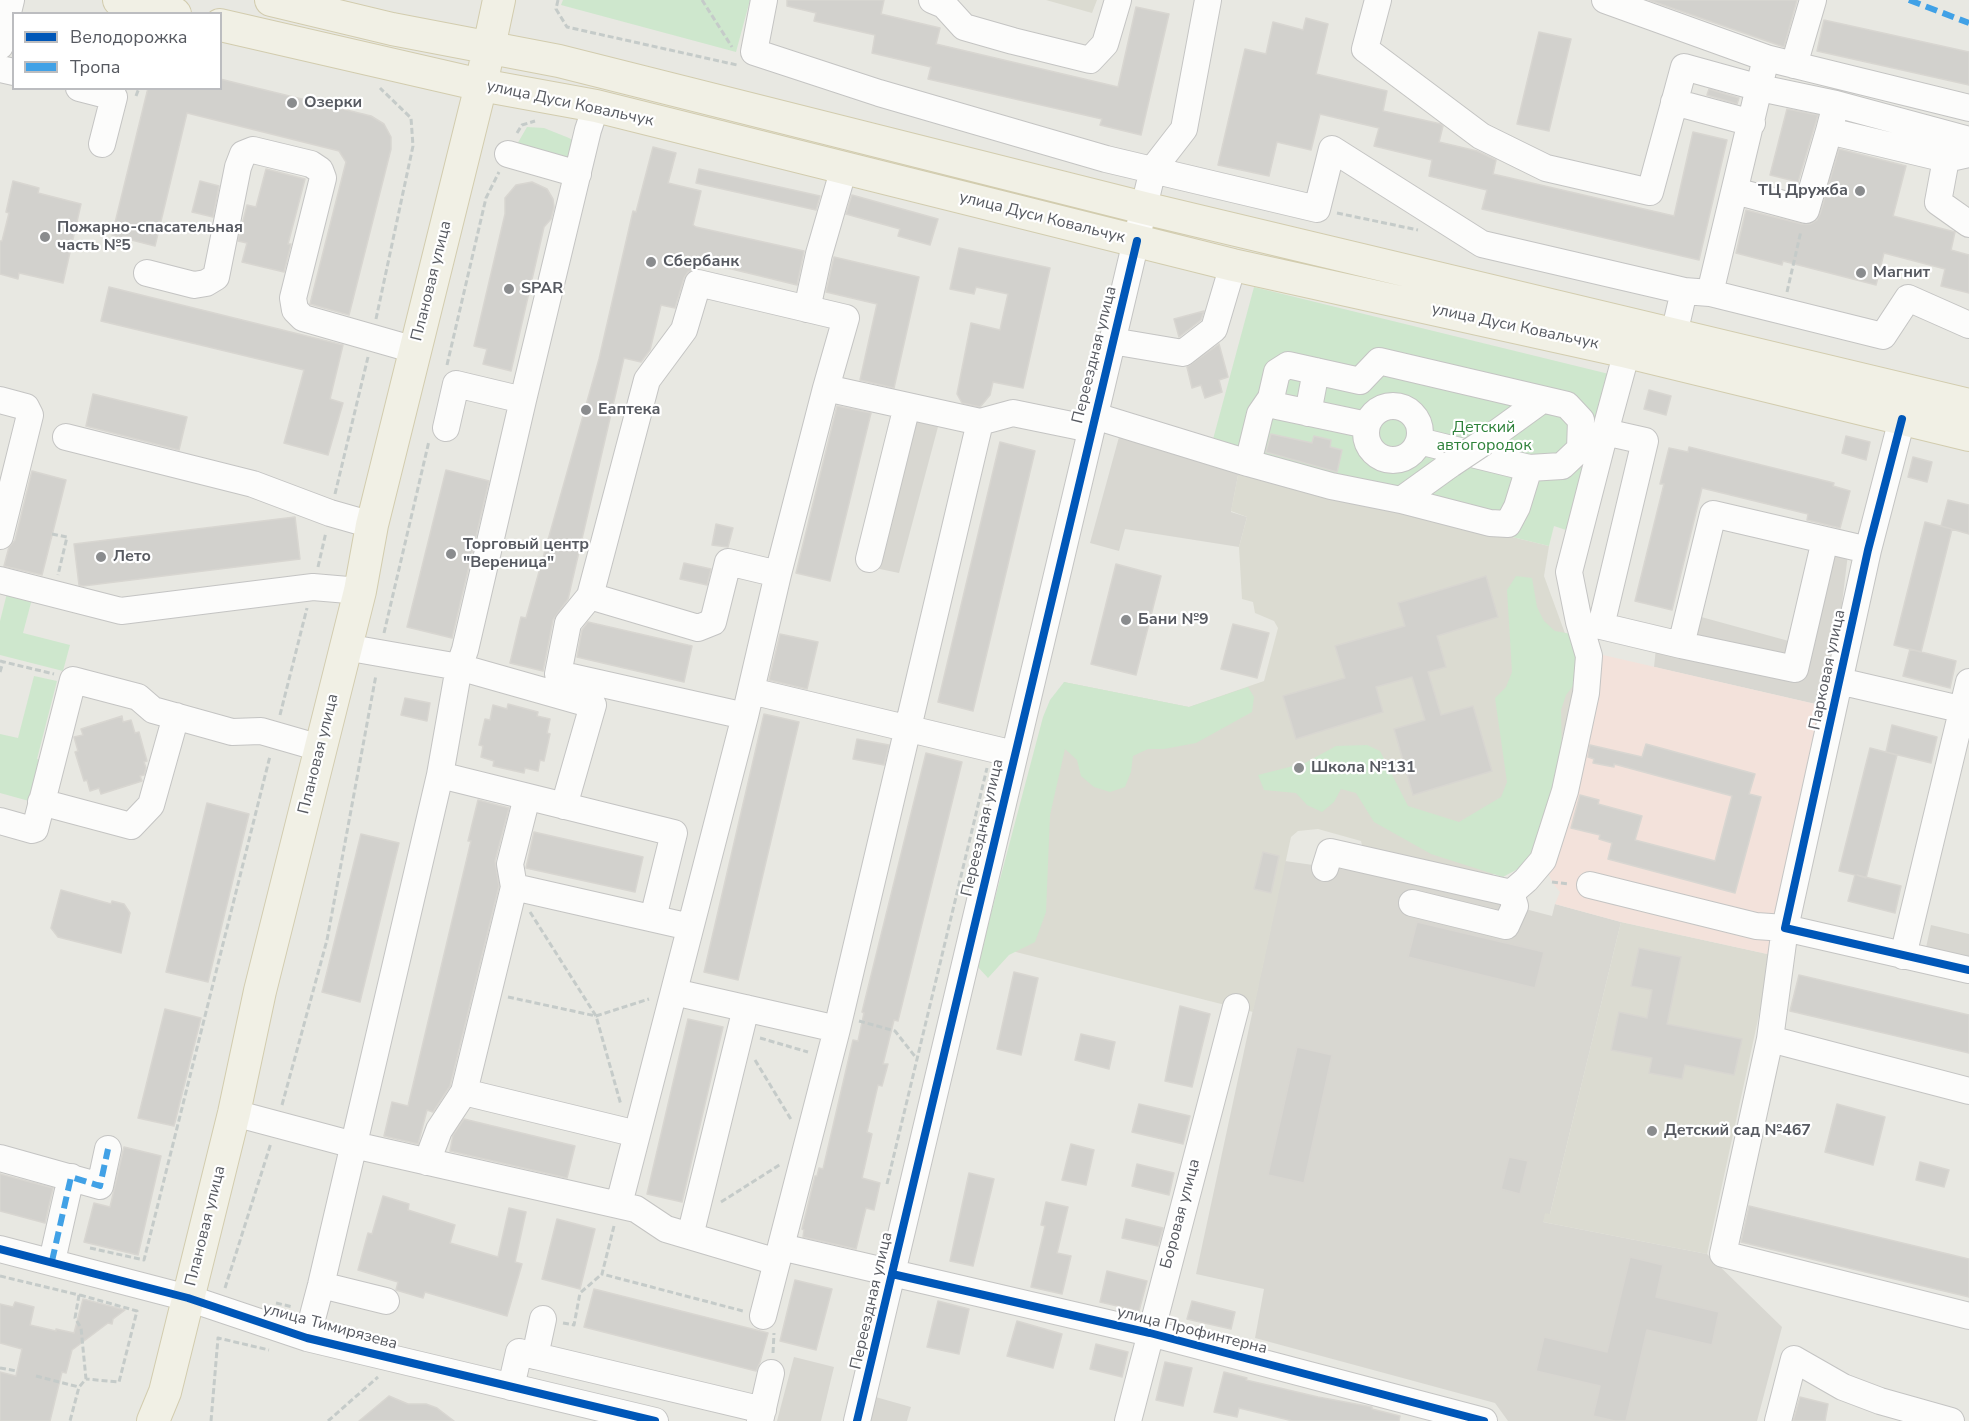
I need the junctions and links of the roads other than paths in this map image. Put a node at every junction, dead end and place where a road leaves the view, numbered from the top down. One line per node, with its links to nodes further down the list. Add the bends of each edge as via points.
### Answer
1 (11, 0): 14 (street)
2 (119, 0): 12 (main road)
3 (271, 0): 15 (main road, улица Дуси Ковальчук)
4 (500, 0): 15 (main road, Плановая улица)
5 (764, 0): 32 (street, via 741,57)
6 (932, 0): 7 (street, via 944,5 964,27 1090,60 1105,44)
7 (1118, 0)
8 (1378, 0): 21 (street, via 1365,49 1481,136 1546,168 1650,192)
9 (1605, 0): 16 (street)
10 (1813, 0): 17 (street)
11 (1204, 1): 32 (street, via 1184,129)
12 (167, 12)
13 (222, 24): 18 (main road, улица Дуси Ковальчук)
14 (0, 45)
15 (489, 49): 18 (main road, Плановая улица); 35 (main road, улица Дуси Ковальчук, via 559,62)
16 (1766, 58): 17 (street); 19 (street)
17 (1794, 65): 24 (street)
18 (482, 85): 23 (main road, улица Дуси Ковальчук); 49 (main road, Плановая улица)
19 (1760, 88): 21 (street, via 1684,67); 22 (street); 25 (street)
20 (87, 90): 28 (street, via 114,97)
21 (1674, 102): 25 (street)
22 (1836, 104): 26 (street); 27 (street)
23 (596, 106): 31 (main road, улица Дуси Ковальчук); 33 (street)
24 (1969, 108)
25 (1752, 123): 34 (street)
26 (1829, 132): 30 (street); 34 (street, via 1806,210)
27 (1969, 140)
28 (102, 144)
29 (510, 148): 33 (street)
30 (1958, 157): 37 (street, via 1938,202)
31 (844, 168): 38 (main road, улица Дуси Ковальчук); 44 (street)
32 (1153, 169): 35 (street, Переездная улица); 36 (street)
33 (578, 174): 56 (street)
34 (1735, 191): 43 (street)
35 (1144, 208): 38 (street, Переездная улица); 39 (main road, улица Дуси Ковальчук)
36 (1317, 209): 39 (street); 42 (street, via 1332,149 1482,244)
37 (1969, 224)
38 (1137, 241): 40 (main road, улица Дуси Ковальчук); 48 (street, Переездная улица)
39 (1308, 248): 47 (main road, улица Дуси Ковальчук)
40 (1233, 265): 47 (main road, улица Дуси Ковальчук); 48 (street, via 1214,329 1183,353)
41 (147, 273): 49 (street, via 194,285 216,277 243,154 253,150 311,164 323,178 293,298 295,310 303,318)
42 (1684, 291): 43 (street); 46 (street)
43 (1710, 293): 45 (street, via 1883,336 1908,298)
44 (807, 309): 53 (street, via 846,318); 83 (street, via 698,283 684,330 647,380)
45 (1969, 325)
46 (1674, 334): 47 (main road, улица Дуси Ковальчук); 58 (main road, улица Дуси Ковальчук)
47 (1630, 338): 63 (main road, улица Дуси Ковальчук); 68 (street)
48 (1112, 341): 65 (street, Переездная улица)
49 (415, 350): 75 (main road, Плановая улица)
50 (1406, 367): 52 (street, via 1379,361 1360,381); 57 (street); 60 (street)
51 (1316, 371): 52 (street); 54 (street, via 1288,365 1277,372); 61 (street)
52 (1341, 377): 62 (street)
53 (826, 388): 59 (street); 80 (street)
54 (1271, 398): 61 (street, via 1277,406); 72 (street, via 1260,414)
55 (0, 400): 76 (street, via 26,407 30,415)
56 (523, 400): 67 (street, via 456,384); 86 (street)
57 (1542, 400): 73 (street, via 1568,405 1581,420 1580,449 1562,466); 74 (street, bridge)
58 (1969, 405)
59 (907, 406): 64 (street); 79 (street)
60 (1396, 406): 66 (street, via 1378,410); 71 (street, via 1418,422)
61 (1308, 413): 62 (street)
62 (1334, 418): 66 (street)
63 (1902, 419): 69 (main road, улица Дуси Ковальчук); 78 (street, Парковая улица)
64 (980, 422): 65 (street, via 1012,413); 92 (street)
65 (1093, 423): 72 (street); 94 (street, Переездная улица)
66 (1367, 425): 71 (street, via 1368,444 1390,460 1408,455)
67 (446, 428)
68 (1605, 432): 84 (street, via 1645,441 1601,626); 103 (street, via 1569,572 1589,656 1586,693 1565,791 1543,860)
69 (1969, 435)
70 (66, 437): 75 (street, via 253,484)
71 (1419, 441): 73 (street)
72 (1248, 463): 74 (street)
73 (1529, 468): 74 (street, via 1508,524)
74 (1401, 500)
75 (372, 525): 82 (main road, Плановая улица)
76 (0, 536)
77 (1825, 540): 78 (street); 84 (street, via 1795,669); 84 (street, via 1713,514)
78 (1868, 550): 87 (street, Парковая улица)
79 (868, 559)
80 (778, 574): 83 (street, via 728,562 713,622 698,628); 89 (street)
81 (0, 580): 82 (street, via 121,611 313,587)
82 (360, 591): 85 (main road, Плановая улица)
83 (590, 596): 89 (street, via 568,623 558,674)
84 (1681, 645)
85 (345, 646): 86 (street); 93 (main road, Плановая улица)
86 (459, 667): 95 (street); 98 (street, via 593,705)
87 (1839, 681): 90 (street); 107 (street, Парковая улица)
88 (1969, 682): 90 (street)
89 (748, 704): 92 (street); 106 (street)
90 (1966, 710): 108 (street)
91 (176, 716): 93 (street, via 232,732 261,731); 97 (street, via 151,805 131,826); 97 (street, via 153,710 141,698 72,681)
92 (909, 728): 94 (street); 113 (street)
93 (320, 748): 117 (main road, Плановая улица)
94 (1003, 751): 129 (street, Переездная улица)
95 (440, 775): 96 (street); 119 (street)
96 (527, 797): 98 (street); 102 (street, via 510,864)
97 (41, 802): 99 (street, via 33,830)
98 (564, 806): 105 (street, via 674,833)
99 (0, 822)
100 (1325, 868): 103 (street, via 1330,852)
101 (1590, 885): 107 (street, via 1756,926)
102 (514, 886): 105 (street); 116 (street)
103 (1519, 887): 104 (street, via 1506,926)
104 (1412, 903)
105 (652, 918): 106 (street)
106 (690, 927): 110 (street)
107 (1785, 928): 108 (street); 114 (street, Парковая улица)
108 (1904, 956): 109 (street)
109 (1969, 970)
110 (674, 992): 112 (street); 118 (street)
111 (1236, 1007): 136 (street, Боровая улица)
112 (746, 1008): 113 (street); 125 (street)
113 (838, 1022): 127 (street)
114 (1770, 1039): 115 (street); 134 (street, Парковая улица, via 1723,1254)
115 (1969, 1091)
116 (464, 1092): 118 (street); 122 (street, via 439,1130)
117 (234, 1113): 119 (street, улица Профинтерна); 131 (main road, Плановая улица)
118 (628, 1132): 124 (street)
119 (354, 1145): 122 (street, улица Профинтерна); 130 (street)
120 (108, 1149): 123 (street, via 100,1186)
121 (0, 1158): 123 (street)
122 (427, 1162): 124 (street, улица Профинтерна)
123 (71, 1177): 128 (street)
124 (619, 1204): 125 (street, улица Профинтерна, via 636,1209 666,1229)
125 (692, 1228): 127 (street, улица Профинтерна)
126 (0, 1249): 128 (street, улица Тимирязева)
127 (779, 1255): 129 (street, улица Профинтерна); 133 (street)
128 (52, 1261): 131 (street, улица Тимирязева)
129 (892, 1274): 136 (street, улица Профинтерна); 145 (street, Переездная улица)
130 (321, 1285): 132 (street); 137 (street)
131 (188, 1298): 137 (street, улица Тимирязева); 143 (main road, Плановая улица, via 165,1392)
132 (386, 1301)
133 (763, 1316)
134 (1969, 1316)
135 (543, 1319): 138 (street)
136 (1150, 1333): 146 (street, Боровая улица); 147 (street, улица Профинтерна)
137 (307, 1338): 140 (street, улица Тимирязева)
138 (535, 1356): 140 (street, via 519,1352); 142 (street)
139 (771, 1373): 142 (street)
140 (511, 1387): 141 (street, улица Тимирязева)
141 (572, 1411): 144 (street, улица Тимирязева)
142 (761, 1415)
143 (153, 1421)
144 (655, 1421)
145 (857, 1421)
146 (1128, 1421)
147 (1484, 1421)
148 (1778, 1421): 149 (street, via 1794,1359 1843,1387)
149 (1951, 1421)

